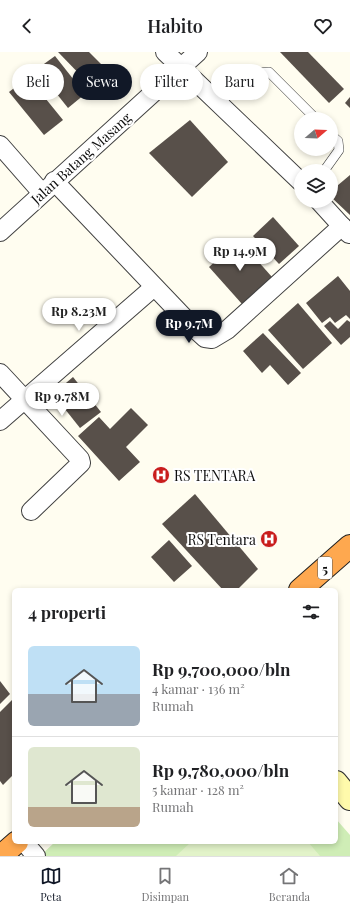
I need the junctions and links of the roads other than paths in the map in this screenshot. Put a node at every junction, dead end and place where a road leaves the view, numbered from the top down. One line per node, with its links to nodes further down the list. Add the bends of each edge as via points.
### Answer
1 (165, 52): 3 (street)
2 (198, 52): 4 (street, Jalan Batang Masang)
3 (177, 64)
4 (185, 64)
5 (203, 89): 7 (street)
6 (145, 100): 13 (street, Jalan Batang Masang)
7 (218, 103): 8 (lane, via 258,73 266,71); 12 (street)
8 (309, 112)
9 (338, 141): 11 (lane)
10 (0, 145): 13 (street)
11 (338, 151)
12 (294, 175)
13 (48, 187): 16 (street, Jalan Batang Masang); 17 (street)
14 (326, 208): 15 (street)
15 (346, 230): 17 (street, via 227,330 212,339 205,338)
16 (0, 232)
17 (154, 287): 19 (street)
18 (0, 373): 19 (street)
19 (25, 399): 20 (street); 21 (street, via 77,454 81,463)
20 (0, 421)
21 (31, 511)
22 (350, 546): 23 (highway, 5)
23 (302, 588)
24 (338, 784): 25 (street)
25 (350, 799)
26 (15, 844): 28 (highway)
27 (26, 844): 29 (street)
28 (1, 856)
29 (36, 856)

